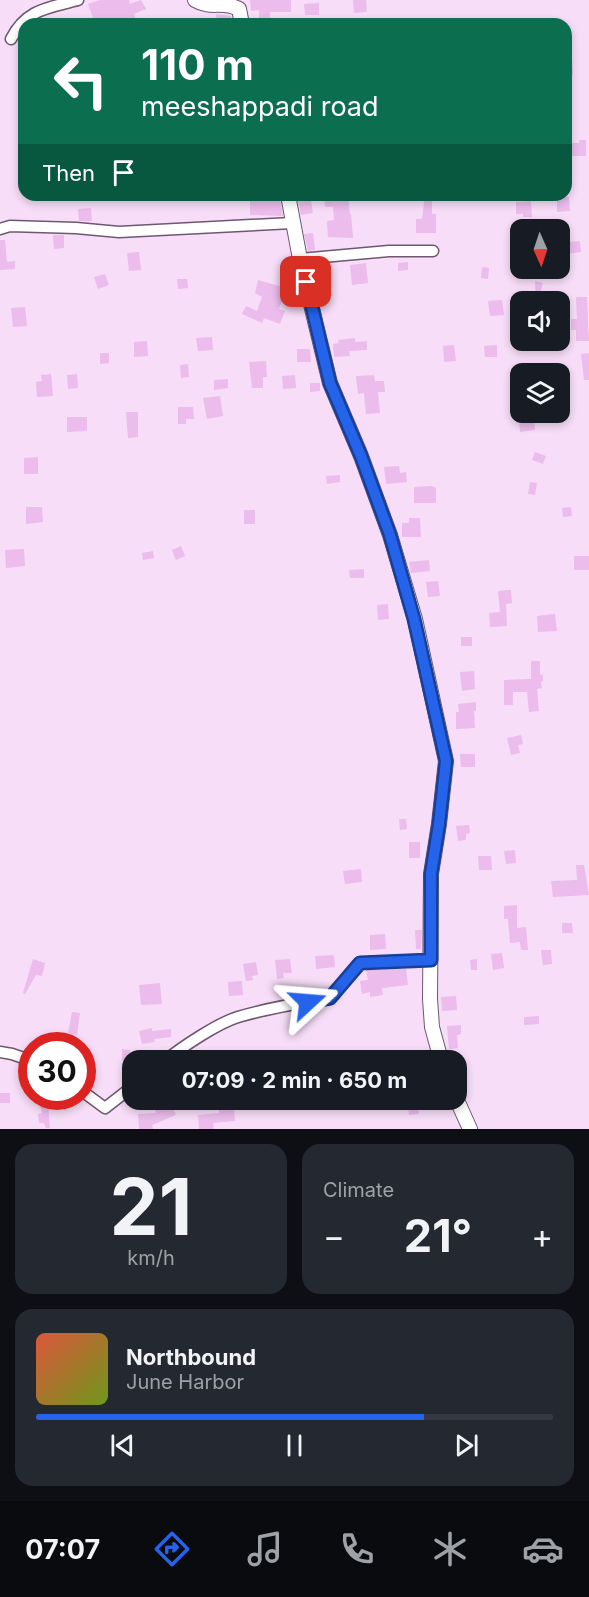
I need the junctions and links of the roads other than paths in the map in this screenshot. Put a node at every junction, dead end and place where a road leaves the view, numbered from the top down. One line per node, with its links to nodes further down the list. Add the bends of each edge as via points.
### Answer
1 (78, 0): 3 (street, via 42,9)
2 (195, 0): 4 (street, via 204,5 231,5 239,9)
3 (28, 18)
4 (241, 18)
5 (18, 24): 6 (street)
6 (11, 39)
7 (289, 201): 8 (street)
8 (292, 224): 9 (street, via 118,232 10,226); 11 (street)
9 (0, 229)
10 (433, 251): 11 (street)
11 (300, 259): 12 (street, via 330,383 390,535 446,761 431,874)
12 (431, 960): 13 (street, via 360,963 330,998 236,1018); 14 (street, via 432,1027)
13 (178, 1050)
14 (438, 1050)
15 (0, 1052): 16 (street)
16 (18, 1055)
17 (122, 1095): 18 (street, via 105,1108)
18 (96, 1101)
19 (461, 1110): 20 (street)
20 (470, 1129)

